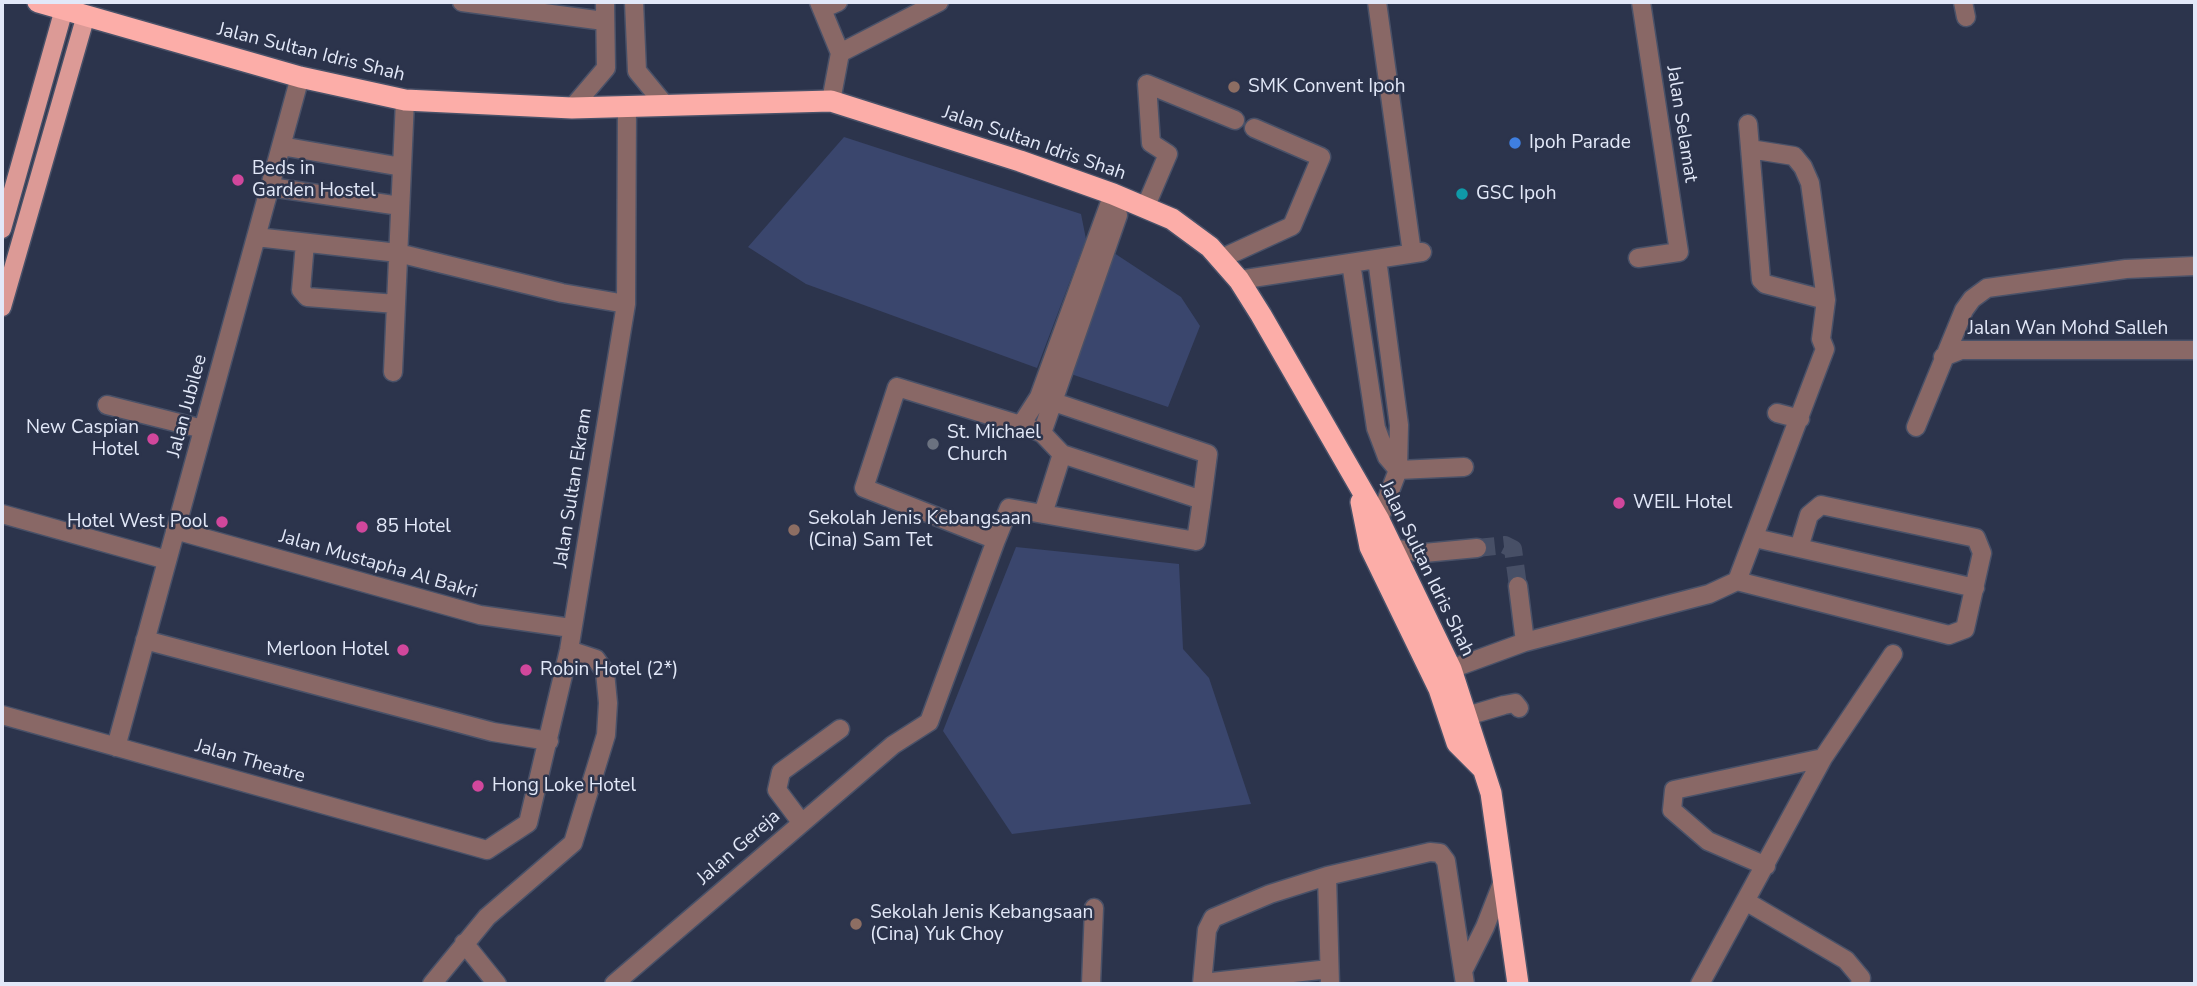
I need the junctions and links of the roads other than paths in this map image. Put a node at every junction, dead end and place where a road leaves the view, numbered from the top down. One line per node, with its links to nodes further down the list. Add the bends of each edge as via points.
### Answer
1 (38, 2): 9 (highway, Jalan Sultan Idris Shah)
2 (462, 2): 11 (street)
3 (605, 2): 11 (street)
4 (634, 2): 16 (street, via 637,71)
5 (939, 2): 12 (street)
6 (1377, 2): 35 (street, via 1418,252)
7 (1642, 2): 33 (street, Jalan Selamat, via 1679,253)
8 (826, 4): 12 (street)
9 (65, 5): 10 (highway, Jalan Sultan Idris Shah); 29 (main road)
10 (88, 8): 13 (highway, Jalan Sultan Idris Shah); 42 (main road)
11 (604, 21): 18 (street, via 606,68)
12 (839, 53): 15 (street)
13 (300, 77): 14 (highway, Jalan Sultan Idris Shah); 22 (street, Jalan Jubilee)
14 (405, 100): 18 (highway, Jalan Sultan Idris Shah); 24 (street)
15 (831, 101): 16 (highway, Jalan Sultan Idris Shah); 26 (highway, Jalan Sultan Idris Shah)
16 (665, 105): 17 (highway, Jalan Sultan Idris Shah)
17 (627, 106): 18 (highway, Jalan Sultan Idris Shah); 41 (street, Jalan Sultan Ekram)
18 (572, 108)
19 (1235, 120): 28 (street, via 1147,84 1151,143 1168,154)
20 (1748, 124): 23 (street)
21 (1254, 128): 34 (street, via 1321,157 1292,226)
22 (281, 146): 24 (street); 25 (street, Jalan Jubilee)
23 (1750, 149): 39 (street, via 1794,156 1803,167 1810,183); 39 (street, via 1761,281)
24 (402, 167): 27 (street)
25 (270, 187): 27 (street); 30 (street, Jalan Jubilee)
26 (1118, 196): 28 (highway, Jalan Sultan Idris Shah); 46 (street)
27 (400, 206): 32 (street)
28 (1145, 208): 34 (highway, Jalan Sultan Idris Shah, via 1172,219)
29 (2, 229)
30 (256, 237): 31 (street); 52 (street, Jalan Jubilee)
31 (305, 243): 32 (street); 40 (street, via 302,290 307,297)
32 (398, 253): 40 (street); 41 (street)
33 (1638, 258)
34 (1220, 259): 38 (highway, Jalan Sultan Idris Shah)
35 (1377, 259): 36 (street); 56 (street, via 1399,425)
36 (1352, 263): 38 (street); 56 (street, via 1376,428 1387,457)
37 (2195, 265): 44 (street, Jalan Wan Mohd Salleh, via 2126,269 1987,288 1964,310)
38 (1239, 281): 57 (highway, Jalan Sultan Idris Shah)
39 (1826, 300): 49 (street, via 1821,339 1824,355)
40 (396, 304): 45 (street)
41 (626, 304): 72 (street, Jalan Sultan Ekram)
42 (2, 307)
43 (2195, 349): 44 (street, Jalan Wan Mohd Salleh, via 1961,349)
44 (1943, 357): 51 (street, Jalan Wan Mohd Salleh)
45 (393, 372)
46 (1046, 399): 50 (street); 53 (street); 58 (street, via 1208,454)
47 (107, 405): 52 (street)
48 (1777, 413): 49 (street)
49 (1800, 419): 63 (street)
50 (1021, 425): 53 (street); 64 (street, via 897,387 864,488)
51 (1916, 427)
52 (203, 429): 62 (street, Jalan Jubilee)
53 (1042, 433): 54 (street)
54 (1062, 453): 58 (street); 60 (street)
55 (1464, 467): 56 (street)
56 (1398, 470): 61 (street)
57 (1357, 482): 61 (highway, Jalan Sultan Idris Shah); 85 (highway, via 1370,547 1439,689 1457,743)
58 (1202, 500): 60 (street, via 1196,541)
59 (2, 514): 68 (street)
60 (1043, 514): 64 (street, Jalan Gereja, via 1009,508)
61 (1379, 520): 65 (highway, Jalan Sultan Idris Shah)
62 (175, 530): 68 (street, Jalan Jubilee); 72 (street, Jalan Mustapha Al Bakri, via 480,615)
63 (1755, 538): 67 (street); 69 (street)
64 (996, 540): 86 (street, Jalan Gereja, via 929,722 892,745)
65 (1391, 548): 66 (street, via 1424,553); 77 (highway, Jalan Sultan Idris Shah)
66 (1477, 548)
67 (1799, 548): 71 (street); 71 (street, via 1809,515 1821,505 1971,536 1982,547)
68 (167, 560): 73 (street, Jalan Jubilee)
69 (1737, 581): 71 (street, via 1955,635 1967,624); 74 (street, via 1709,594)
70 (1518, 586): 74 (street)
71 (1975, 588)
72 (572, 628): 75 (street, Jalan Sultan Ekram)
73 (145, 640): 82 (street, via 493,732); 83 (street, Jalan Jubilee)
74 (1525, 642): 77 (street)
75 (569, 650): 82 (street, Jalan Sultan Ekram); 93 (street, via 596,659 605,672 608,703 606,735 573,843 486,917)
76 (1893, 654): 84 (street)
77 (1451, 669): 80 (highway, Jalan Sultan Idris Shah)
78 (1519, 708): 80 (street, via 1504,705)
79 (2, 715): 83 (street, Jalan Theatre)
80 (1467, 716): 85 (highway, Jalan Sultan Idris Shah)
81 (839, 729): 86 (street, via 781,772 777,790)
82 (549, 741): 87 (street, Jalan Sultan Ekram, via 528,823)
83 (116, 747): 87 (street, Jalan Theatre)
84 (1823, 758): 88 (street); 88 (street, via 1674,790 1672,810 1708,841)
85 (1485, 771): 90 (highway, Jalan Sultan Idris Shah)
86 (801, 822): 98 (street, Jalan Gereja)
87 (486, 850)
88 (1766, 866): 91 (street)
89 (1327, 876): 94 (street); 95 (street, via 1440,853 1446,861); 100 (street, via 1213,919 1207,930)
90 (1503, 881): 95 (street); 101 (highway, Jalan Sultan Idris Shah)
91 (1747, 902): 102 (street); 103 (street, via 1846,960 1861,978)
92 (1094, 908): 99 (street)
93 (464, 943): 96 (street); 97 (street)
94 (1329, 977): 100 (street)
95 (1464, 977)
96 (432, 984)
97 (497, 984)
98 (614, 984)
99 (1091, 984)
100 (1202, 984)
101 (1518, 984)
102 (1700, 984)
103 (1860, 984)

